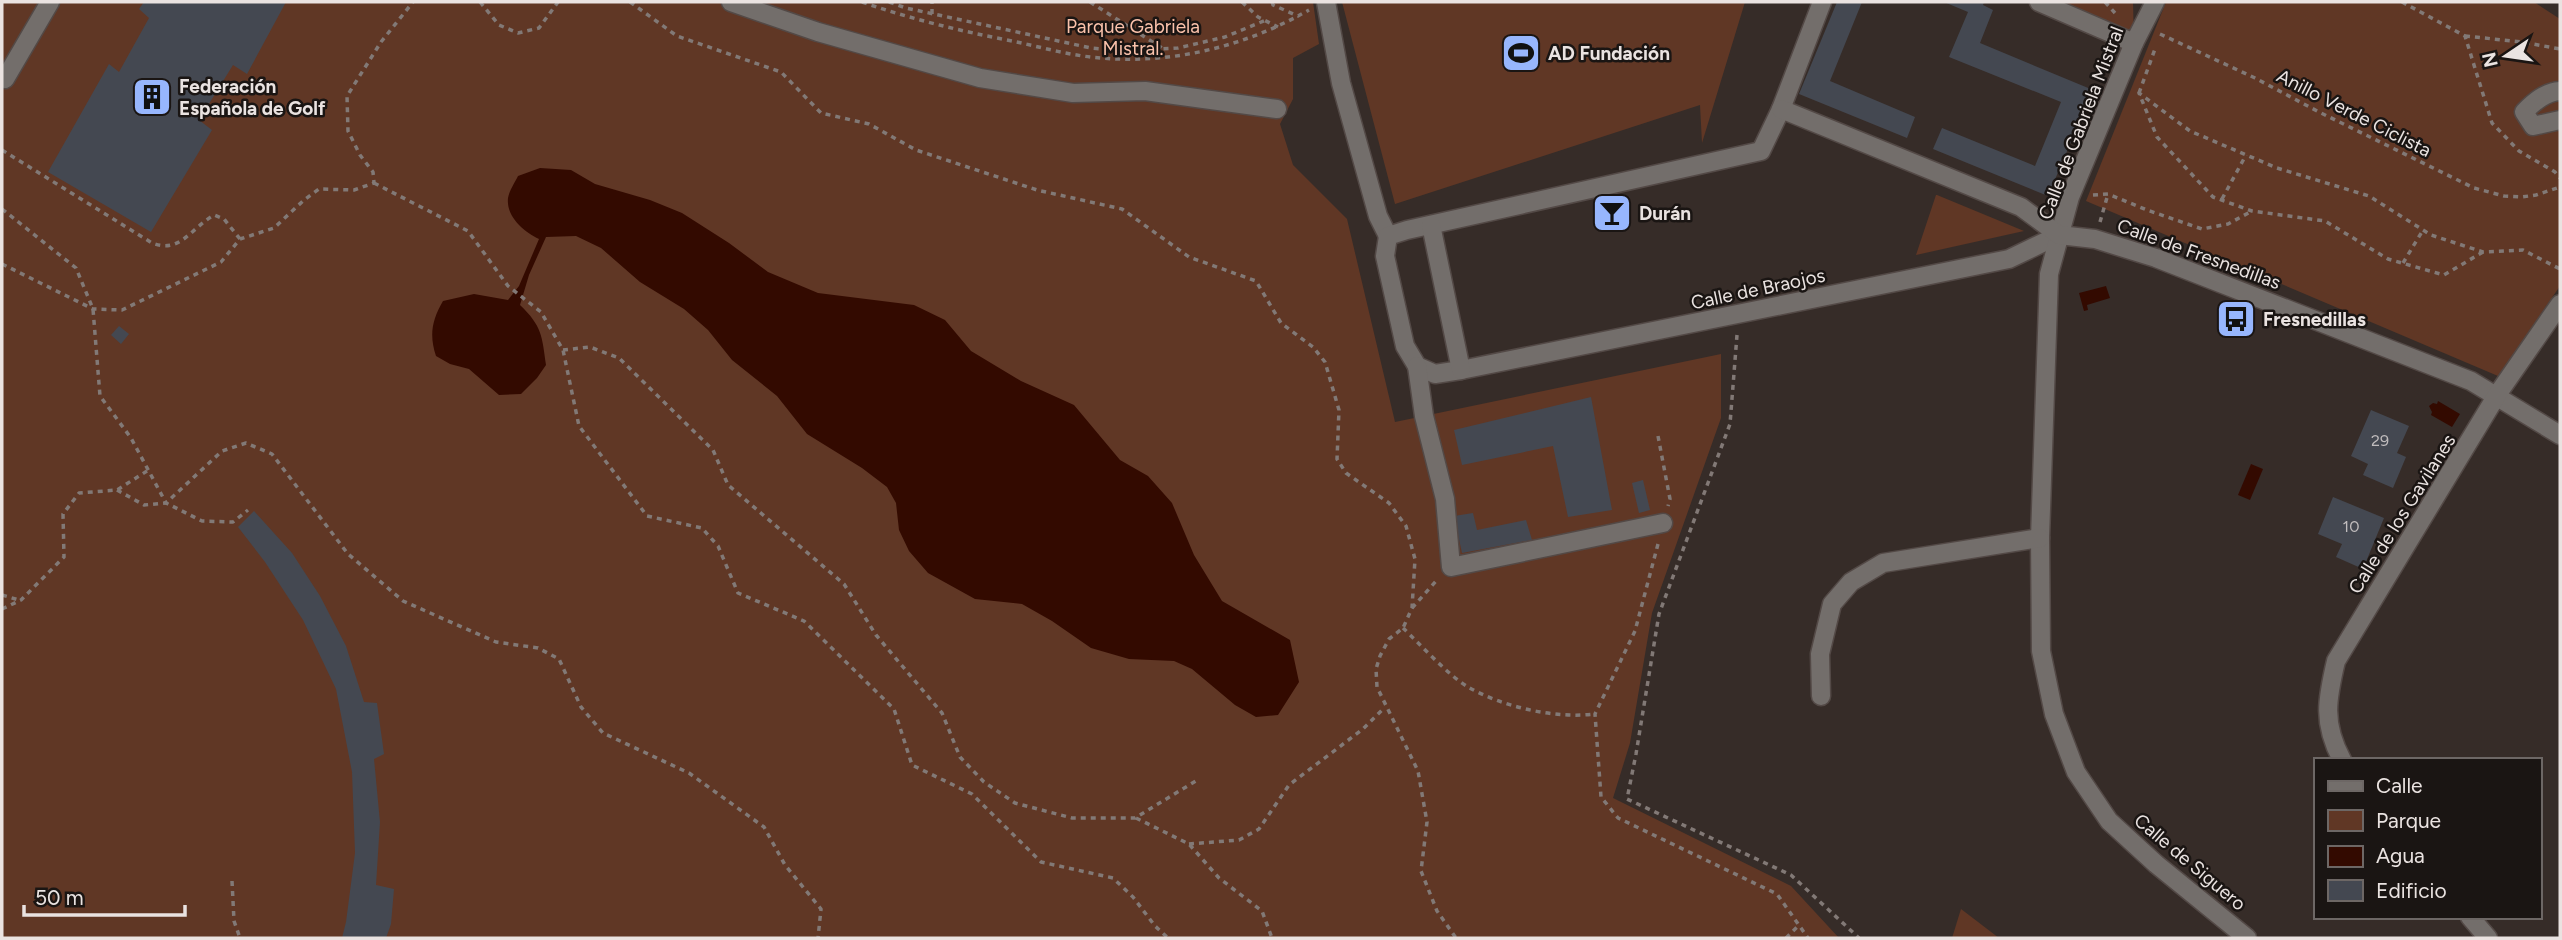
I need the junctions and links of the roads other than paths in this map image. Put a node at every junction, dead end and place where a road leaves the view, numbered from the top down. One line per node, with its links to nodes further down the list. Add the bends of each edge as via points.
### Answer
1 (50, 2): 11 (street)
2 (732, 2): 14 (street, via 980,78 1073,93 1145,91)
3 (1822, 2): 13 (street)
4 (2039, 2): 9 (street)
5 (2144, 2): 8 (street, Calle de Gabriela Mistral)
6 (2155, 2): 8 (street, Calle de Gabriela Mistral)
7 (1321, 4): 18 (street, via 1378,216)
8 (2141, 25): 9 (street, Calle de Gabriela Mistral)
9 (2134, 43): 17 (street, Calle de Gabriela Mistral, via 2070,197)
10 (2, 58): 11 (street, via 7,64)
11 (4, 81)
12 (2560, 91): 15 (street, via 2535,100 2524,112 2533,126)
13 (1781, 108): 16 (street, via 1761,151); 17 (street, via 2021,207)
14 (1277, 109)
15 (2560, 120)
16 (1431, 225): 18 (street); 21 (street)
17 (2059, 235): 21 (street, Calle de Braojos, via 2008,259); 22 (street, Calle de Fresnedillas, via 2095,239 2156,258 2471,381); 25 (street, Calle de Siguero, via 2049,274)
18 (1388, 236): 20 (street, via 1385,256 1402,333)
19 (2560, 304): 22 (street, Calle de los Gavilanes)
20 (1417, 366): 21 (street, Calle de Braojos, via 1435,374); 24 (street, via 1445,499 1451,567)
21 (1461, 370)
22 (2497, 396): 23 (street, Calle de Fresnedillas); 27 (street, Calle de los Gavilanes, via 2336,661 2327,701 2333,743)
23 (2560, 435)
24 (1663, 523)
25 (2040, 538): 26 (street, via 1883,564 1851,582 1832,604 1820,654); 29 (street, Calle de Siguero, via 2041,651 2054,714 2076,772 2109,821)
26 (1821, 696)
27 (2341, 758)
28 (2472, 919): 30 (street)
29 (2247, 938)
30 (2488, 938)

